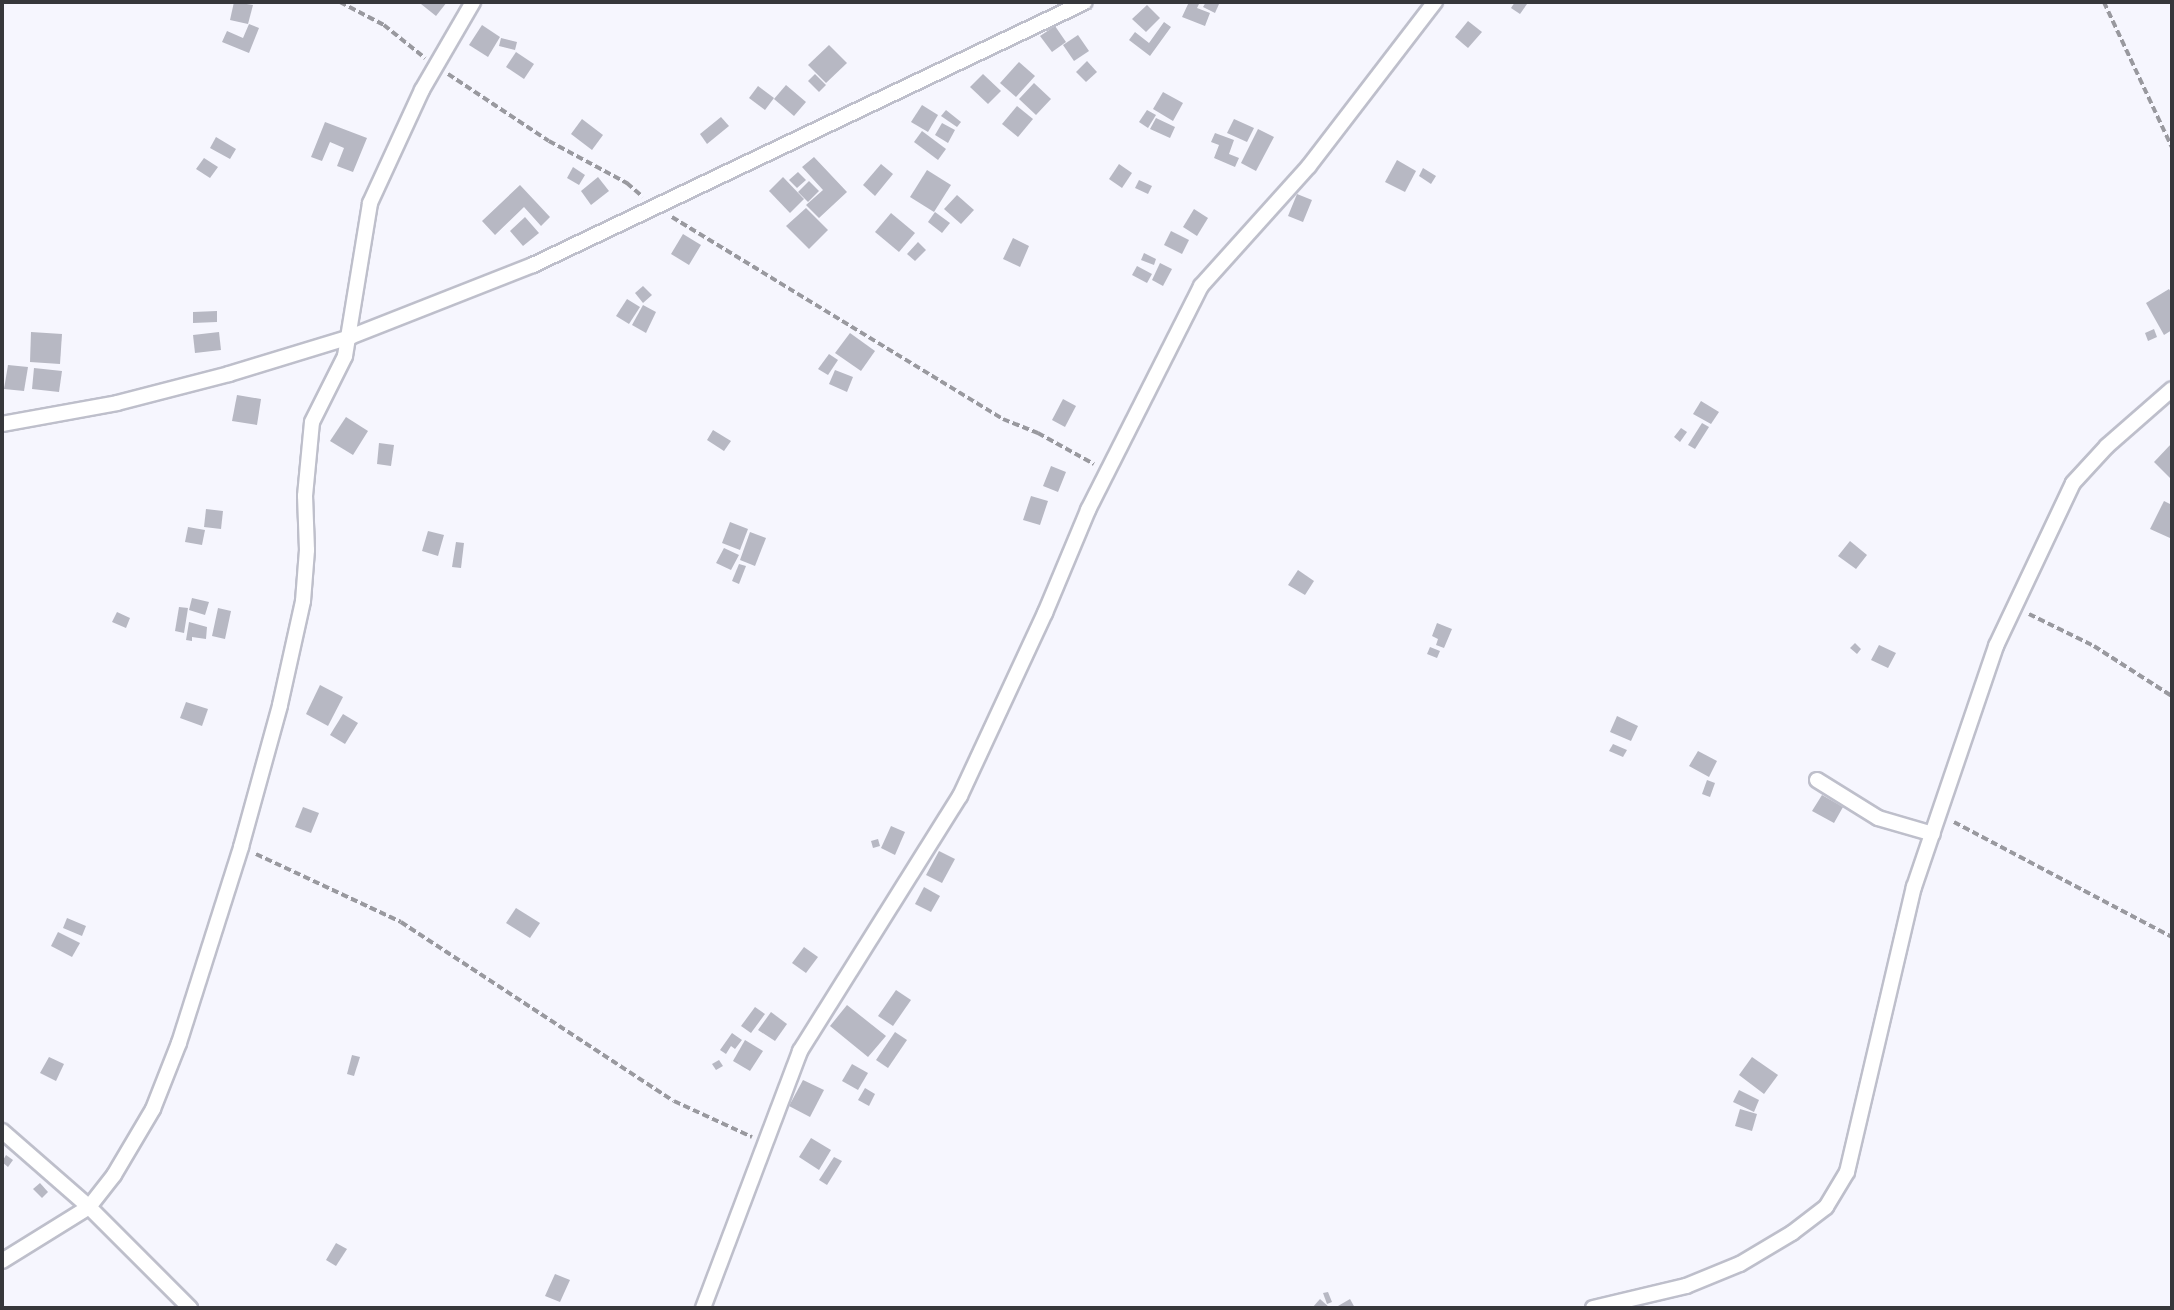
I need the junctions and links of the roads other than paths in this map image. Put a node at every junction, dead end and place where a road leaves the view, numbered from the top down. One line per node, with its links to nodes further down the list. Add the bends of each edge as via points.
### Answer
1 (473, 2): 4 (street, via 370,203)
2 (1085, 2): 4 (street, via 534,265)
3 (1436, 2): 13 (street, via 1309,166 1201,286 1108,471 960,796 800,1051)
4 (350, 337): 6 (street, via 117,403); 10 (street, via 312,422 303,601 280,705 206,964 153,1109)
5 (2172, 389): 8 (street, via 2073,483 1996,646)
6 (2, 424)
7 (1817, 780): 8 (street, via 1878,818)
8 (1933, 834): 14 (street, via 1914,887 1847,1172 1826,1207 1740,1264 1686,1286)
9 (2, 1131): 10 (street)
10 (89, 1208): 11 (street); 12 (street)
11 (2, 1262)
12 (190, 1308)
13 (702, 1308)
14 (1593, 1308)

